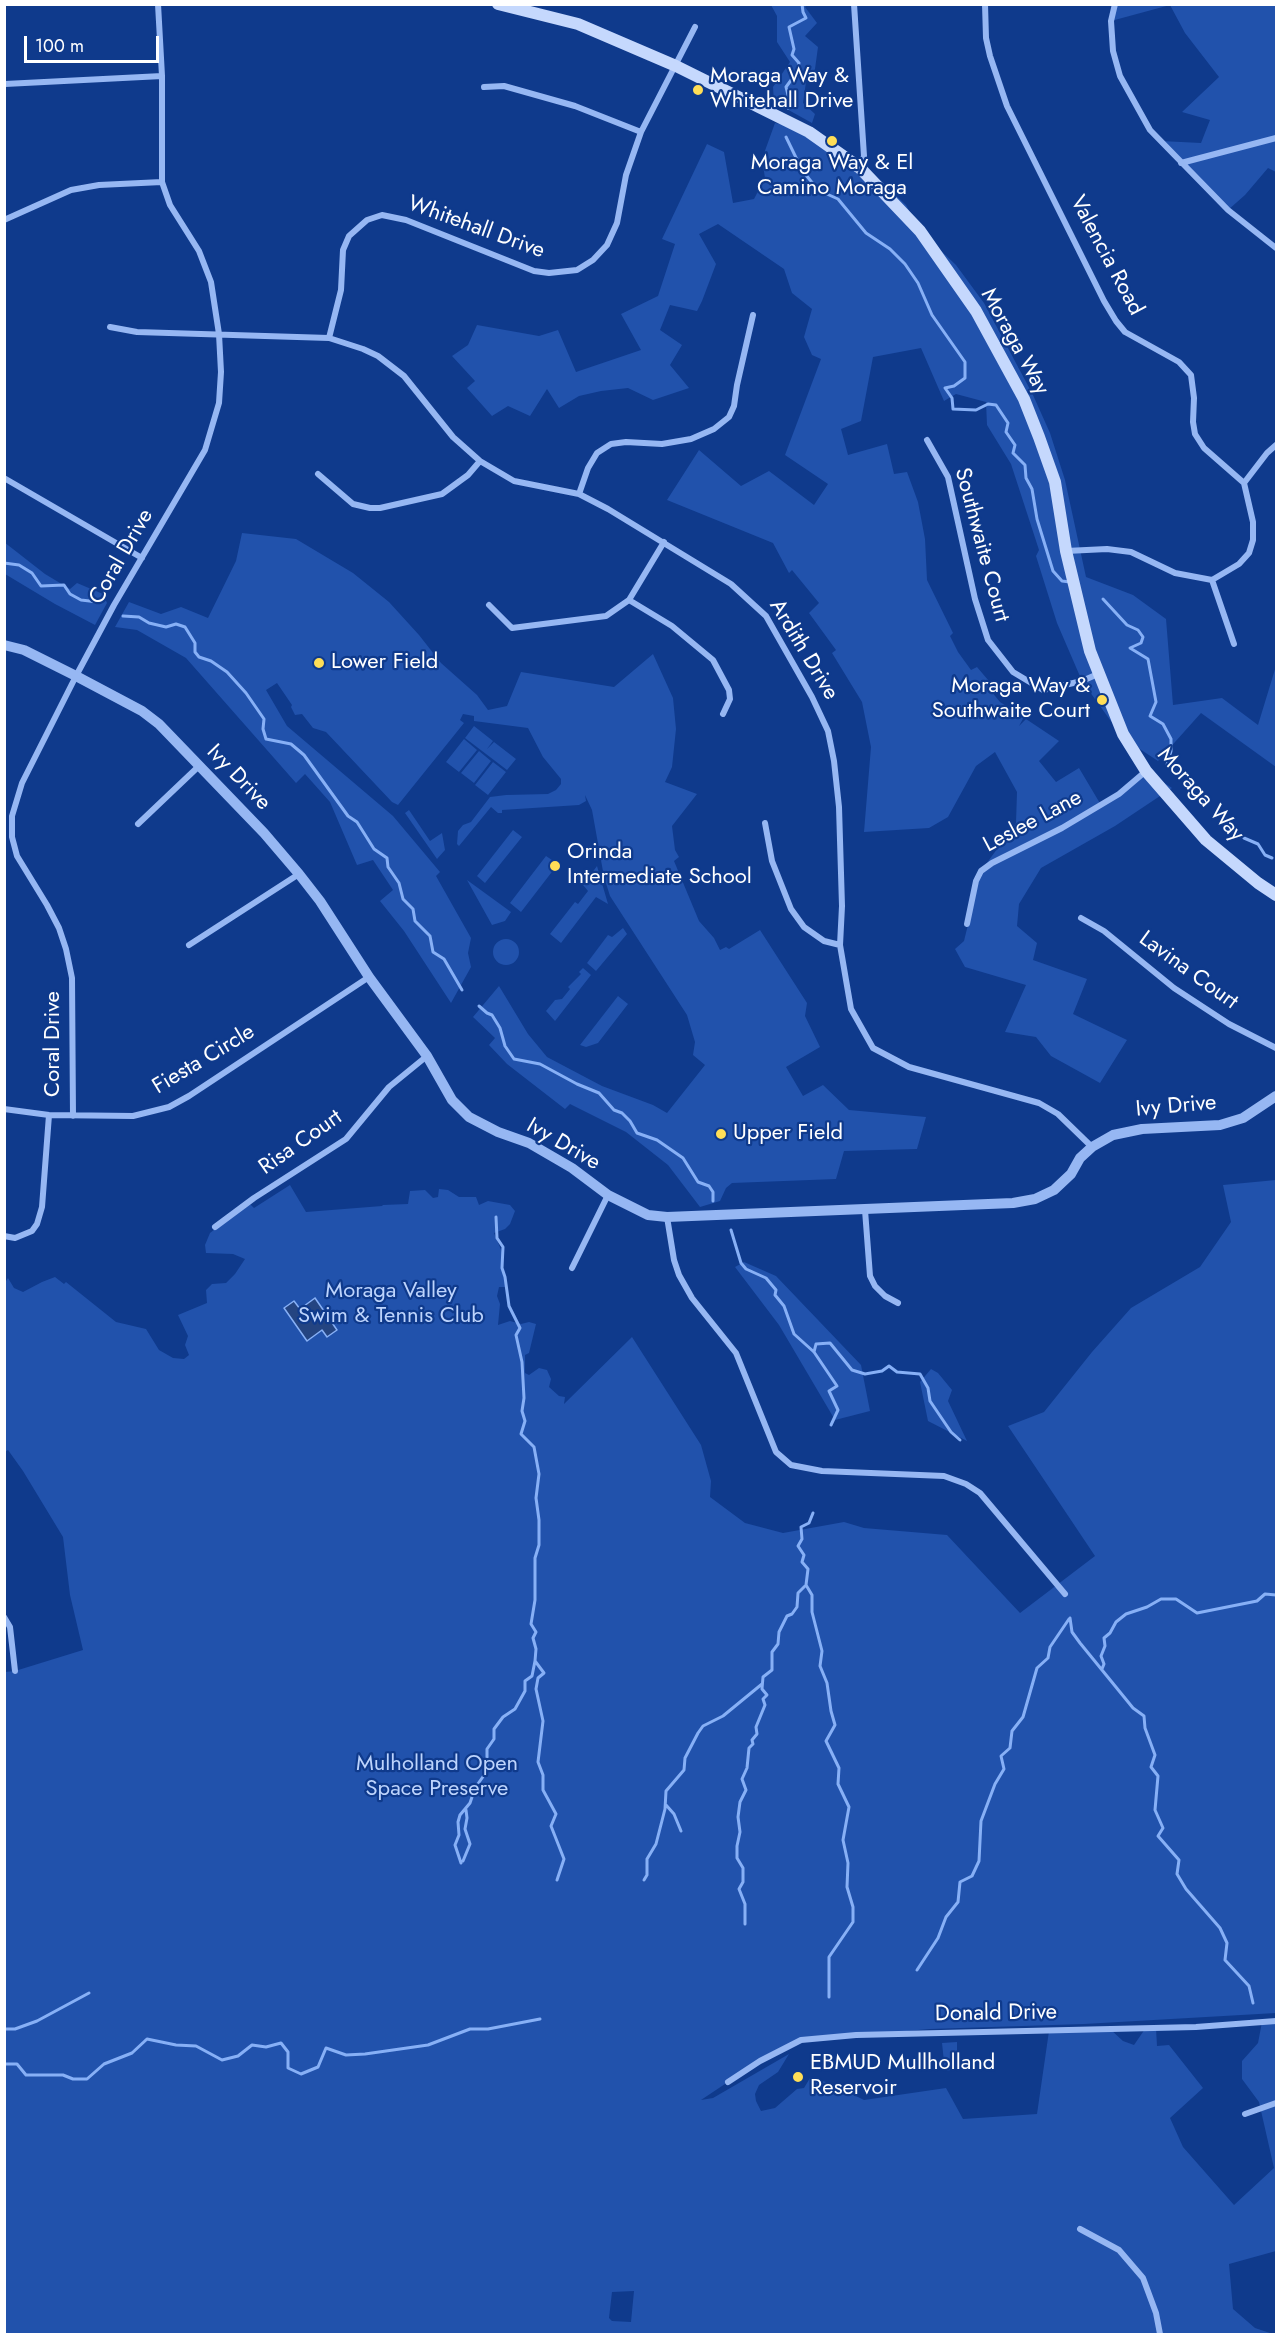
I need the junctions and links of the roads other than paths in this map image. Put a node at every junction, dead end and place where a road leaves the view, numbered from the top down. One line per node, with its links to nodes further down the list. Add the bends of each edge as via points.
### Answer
1 (158, 4): 8 (street, Coral Drive)
2 (498, 4): 7 (main road, Moraga Way, via 578,24)
3 (854, 4): 14 (street, via 864,156)
4 (986, 4): 27 (street, Valencia Road, via 990,56 1007,106 1104,301 1125,332 1179,362 1191,375 1195,434 1204,448)
5 (1114, 4): 13 (street, via 1113,51 1120,76 1150,130)
6 (695, 27): 7 (street, Whitehall Drive)
7 (676, 66): 11 (street, Whitehall Drive); 14 (main road, Moraga Way, via 809,132)
8 (162, 75): 9 (street); 15 (street, Coral Drive)
9 (5, 84)
10 (484, 87): 11 (street, via 504,86 575,106)
11 (641, 132): 21 (street, Whitehall Drive, via 617,223 607,245 593,260 577,270 534,271 406,220 382,215 368,220 349,236 343,250 341,290)
12 (1276, 138): 13 (street)
13 (1181, 163): 17 (street, via 1228,210)
14 (860, 168): 30 (main road, Moraga Way, via 920,231 998,350 1024,399 1051,471)
15 (162, 182): 16 (street, via 99,184 71,190); 20 (street, Coral Drive, via 170,205 199,251 208,274)
16 (4, 220)
17 (1276, 248)
18 (753, 315): 28 (street, via 729,417 691,439 662,444 611,444 597,453)
19 (110, 327): 20 (street, Ardith Drive, via 137,332)
20 (219, 334): 21 (street, Ardith Drive); 31 (street, Coral Drive, via 219,403 205,450)
21 (329, 338): 24 (street, Ardith Drive, via 378,356 404,376 453,437)
22 (927, 440): 37 (street, Southwaite Court, via 948,477 988,640 1013,672 1043,690)
23 (1276, 445): 27 (street)
24 (480, 461): 25 (street, via 442,494 380,508 353,504); 28 (street, Ardith Drive, via 514,482)
25 (318, 474)
26 (4, 478): 31 (street)
27 (1244, 483): 32 (street, via 1253,522 1249,553)
28 (579, 494): 29 (street, Ardith Drive)
29 (664, 542): 33 (street); 49 (street, Ardith Drive, via 731,584 766,616 828,731 839,807)
30 (1066, 551): 32 (street, via 1131,552 1175,573); 37 (main road, Moraga Way)
31 (142, 558): 38 (street, Coral Drive)
32 (1212, 580): 35 (street)
33 (629, 600): 34 (street, via 606,616 512,628); 39 (street, via 672,626 713,660 729,690 730,699)
34 (489, 605)
35 (1234, 644)
36 (4, 645): 38 (street, Ivy Drive, via 24,650)
37 (1098, 674): 41 (main road, Moraga Way, via 1123,734)
38 (76, 676): 40 (street, Ivy Drive, via 150,717); 56 (street, Coral Drive, via 22,783 12,816 17,856 59,928 72,978)
39 (723, 714)
40 (199, 766): 43 (street); 44 (street, Ivy Drive)
41 (1146, 771): 45 (main road, Moraga Way, via 1206,840); 47 (street, Leslee Lane, via 1119,794 981,871)
42 (765, 823): 49 (street, via 772,861 790,909 804,927 824,941)
43 (138, 824)
44 (299, 874): 48 (street); 50 (street, Ivy Drive)
45 (1276, 895)
46 (1080, 918): 51 (street, Lavina Court, via 1104,931 1174,988 1229,1024)
47 (967, 924)
48 (189, 945)
49 (840, 945): 57 (street, Ardith Drive, via 851,1009 873,1048 909,1067 1039,1103 1058,1114)
50 (369, 977): 52 (street, Ivy Drive); 56 (street, Fiesta Circle, via 169,1107 133,1116)
51 (1276, 1048)
52 (427, 1056): 58 (street, Ivy Drive, via 452,1100 469,1117 530,1143); 61 (street, Risa Court, via 389,1088 346,1139)
53 (1276, 1096): 57 (street, Ivy Drive, via 1243,1118 1220,1125 1126,1131)
54 (4, 1109): 55 (street, Fiesta Circle)
55 (49, 1115): 56 (street, Fiesta Circle); 62 (street, via 38,1224 15,1238)
56 (73, 1116)
57 (1092, 1147): 59 (street, Ivy Drive, via 1071,1174 1035,1199)
58 (608, 1195): 60 (street, Ivy Drive, via 648,1215); 63 (street)
59 (865, 1210): 60 (street, Ivy Drive); 64 (street, via 870,1276 885,1296)
60 (666, 1217): 65 (street, via 679,1275 735,1353 776,1452 791,1465 822,1472 944,1476 966,1484 980,1493)
61 (214, 1227)
62 (4, 1236)
63 (572, 1268)
64 (898, 1303)
65 (1065, 1594)
66 (4, 1617): 67 (street, via 10,1627)
67 (15, 1671)
68 (1276, 2021): 69 (street, Donald Drive, via 801,2040)
69 (728, 2082)
70 (1276, 2103): 71 (street)
71 (1245, 2114)
72 (1080, 2229): 73 (street, via 1119,2250 1143,2278)
73 (1160, 2334)

